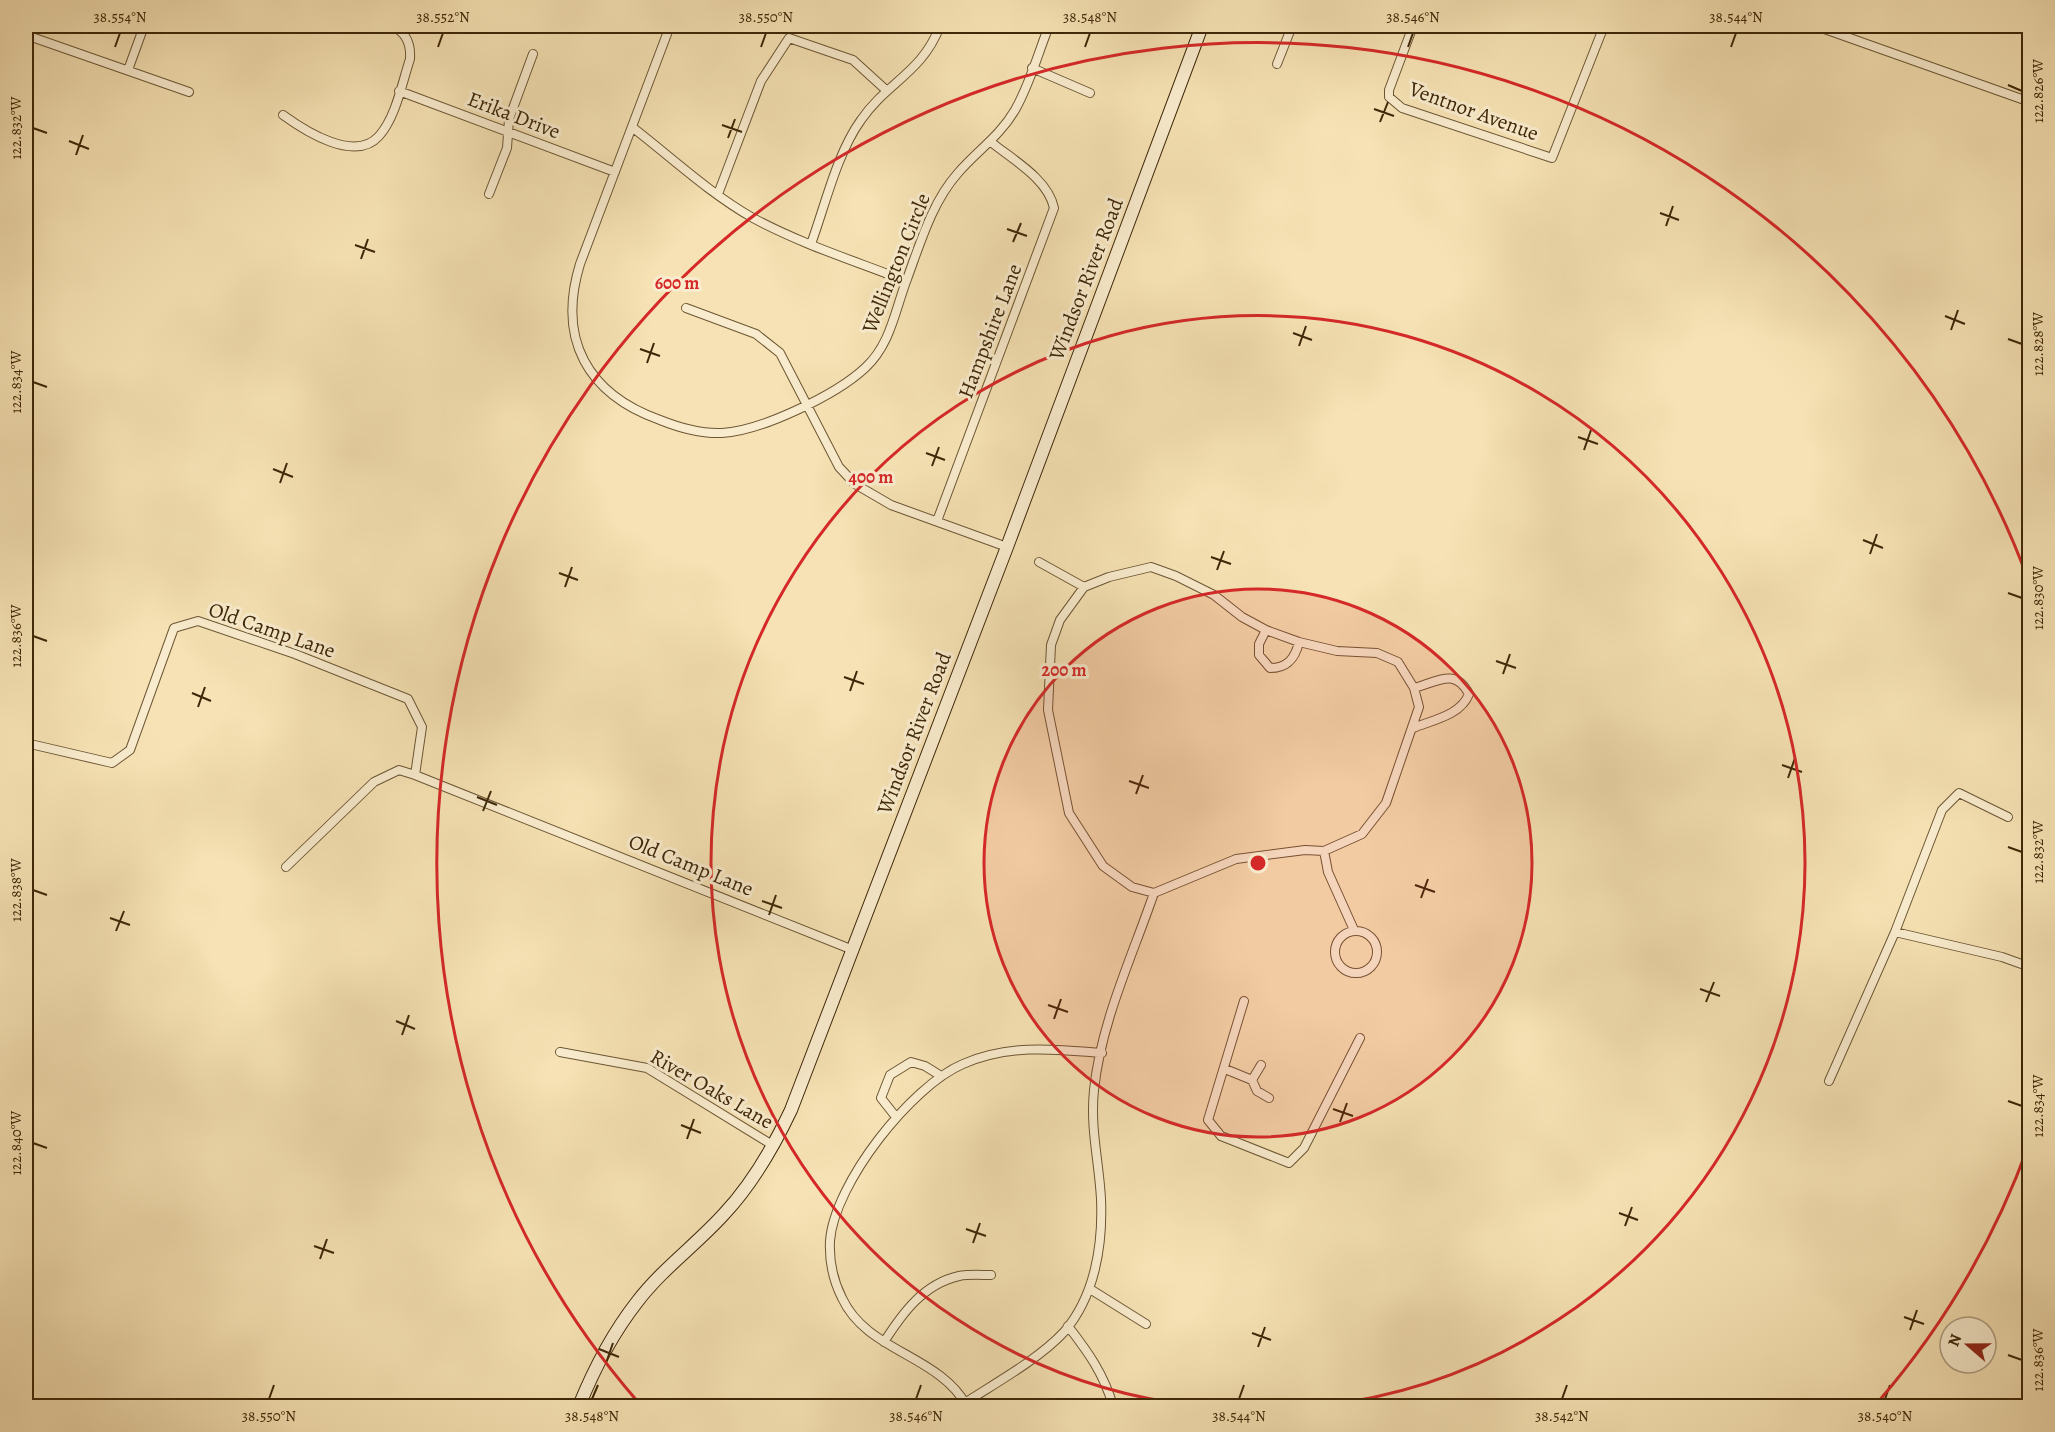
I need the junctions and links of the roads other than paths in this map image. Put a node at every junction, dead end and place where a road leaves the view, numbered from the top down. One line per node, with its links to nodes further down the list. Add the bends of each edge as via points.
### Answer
1 (144, 26): 15 (street)
2 (392, 26): 17 (street, via 400,29 411,48)
3 (670, 26): 22 (street, Wellington Circle)
4 (940, 26): 16 (street, via 909,74)
5 (1049, 26): 14 (street, Wellington Circle)
6 (1202, 26): 33 (main road, Windsor River Road)
7 (1292, 26): 13 (street)
8 (1413, 26): 9 (street, Ventnor Avenue, via 1389,90 1394,102 1552,158)
9 (1605, 26)
10 (1816, 26): 20 (street)
11 (26, 35): 15 (street)
12 (533, 54): 23 (street, via 509,119)
13 (1277, 64)
14 (1032, 68): 19 (street); 24 (street, Wellington Circle, via 1015,110)
15 (128, 70): 18 (street)
16 (886, 90): 27 (street, via 853,60 789,38 761,81); 28 (street, via 853,133)
17 (399, 91): 21 (street, via 378,137 358,147 303,129); 23 (street, Erika Drive)
18 (189, 92)
19 (1089, 93)
20 (2030, 102)
21 (283, 115)
22 (632, 127): 25 (street, Wellington Circle); 27 (street)
23 (510, 133): 25 (street, Erika Drive); 26 (street)
24 (991, 142): 29 (street, Wellington Circle, via 957,173 945,190); 32 (street, Hampshire Lane, via 1044,185 1052,195 1054,208)
25 (615, 172): 31 (street, Wellington Circle, via 577,275 571,312 582,355 604,389 641,413 679,427 720,433 762,425)
26 (489, 194)
27 (718, 194): 28 (street, via 753,218)
28 (811, 244): 29 (street)
29 (906, 281): 31 (street, Wellington Circle, via 889,335 879,352 852,379)
30 (686, 308): 31 (street, via 756,334 780,353)
31 (808, 403): 32 (street, via 838,467 855,484 891,505)
32 (937, 521): 33 (street)
33 (1007, 547): 48 (main road, Windsor River Road)
34 (1039, 562): 35 (street)
35 (1084, 587): 36 (street, via 1151,567 1214,595); 45 (street, via 1060,620 1051,645 1048,711 1069,813 1103,866 1132,887)
36 (1266, 630): 37 (street); 37 (street, via 1259,655 1270,668 1288,664)
37 (1299, 642): 38 (street, via 1337,651 1377,653 1398,662)
38 (1414, 688): 39 (street, via 1419,707); 39 (street, via 1450,677 1464,685 1469,694 1453,712)
39 (1413, 728): 43 (street, via 1386,803 1362,834)
40 (26, 743): 41 (street, Old Camp Lane, via 112,763 130,750 174,628 198,621 408,699 422,727)
41 (416, 775): 44 (street, Old Camp Lane, via 399,770 374,782); 48 (street, Old Camp Lane)
42 (2008, 817): 47 (street, via 1959,794 1942,810)
43 (1324, 851): 45 (street, via 1236,859); 46 (street, via 1328,872)
44 (286, 867)
45 (1154, 893): 53 (street, via 1109,1020)
46 (1354, 930): 46 (street, via 1342,935 1335,953 1344,970 1358,973 1376,961 1377,946 1369,934)
47 (1895, 932): 49 (street); 58 (street)
48 (853, 950): 61 (main road, Windsor River Road)
49 (2030, 967)
50 (1245, 1001): 55 (street)
51 (1360, 1038): 55 (street, via 1304,1148 1289,1163 1221,1136 1208,1120)
52 (560, 1052): 61 (street, River Oaks Lane, via 647,1068)
53 (1102, 1053): 56 (street, via 1011,1050 963,1064); 63 (street, via 1094,1089 1093,1143 1101,1223)
54 (1261, 1065): 57 (street)
55 (1225, 1069): 57 (street)
56 (941, 1076): 60 (street, via 929,1083); 60 (street, via 911,1062 890,1075 881,1098)
57 (1252, 1080): 59 (street, via 1257,1091)
58 (1829, 1081)
59 (1269, 1098)
60 (896, 1118): 66 (street, via 847,1190 837,1210 830,1240 831,1270 842,1299 856,1322)
61 (774, 1146): 68 (main road, Windsor River Road, via 731,1207 637,1302 602,1356)
62 (991, 1275): 66 (street, via 958,1276 917,1298)
63 (1090, 1289): 64 (street); 65 (street)
64 (1146, 1324)
65 (1068, 1326): 67 (street, via 1031,1358); 69 (street, via 1093,1358)
66 (884, 1342): 67 (street, via 942,1377)
67 (964, 1405)
68 (579, 1407)
69 (1113, 1407)

